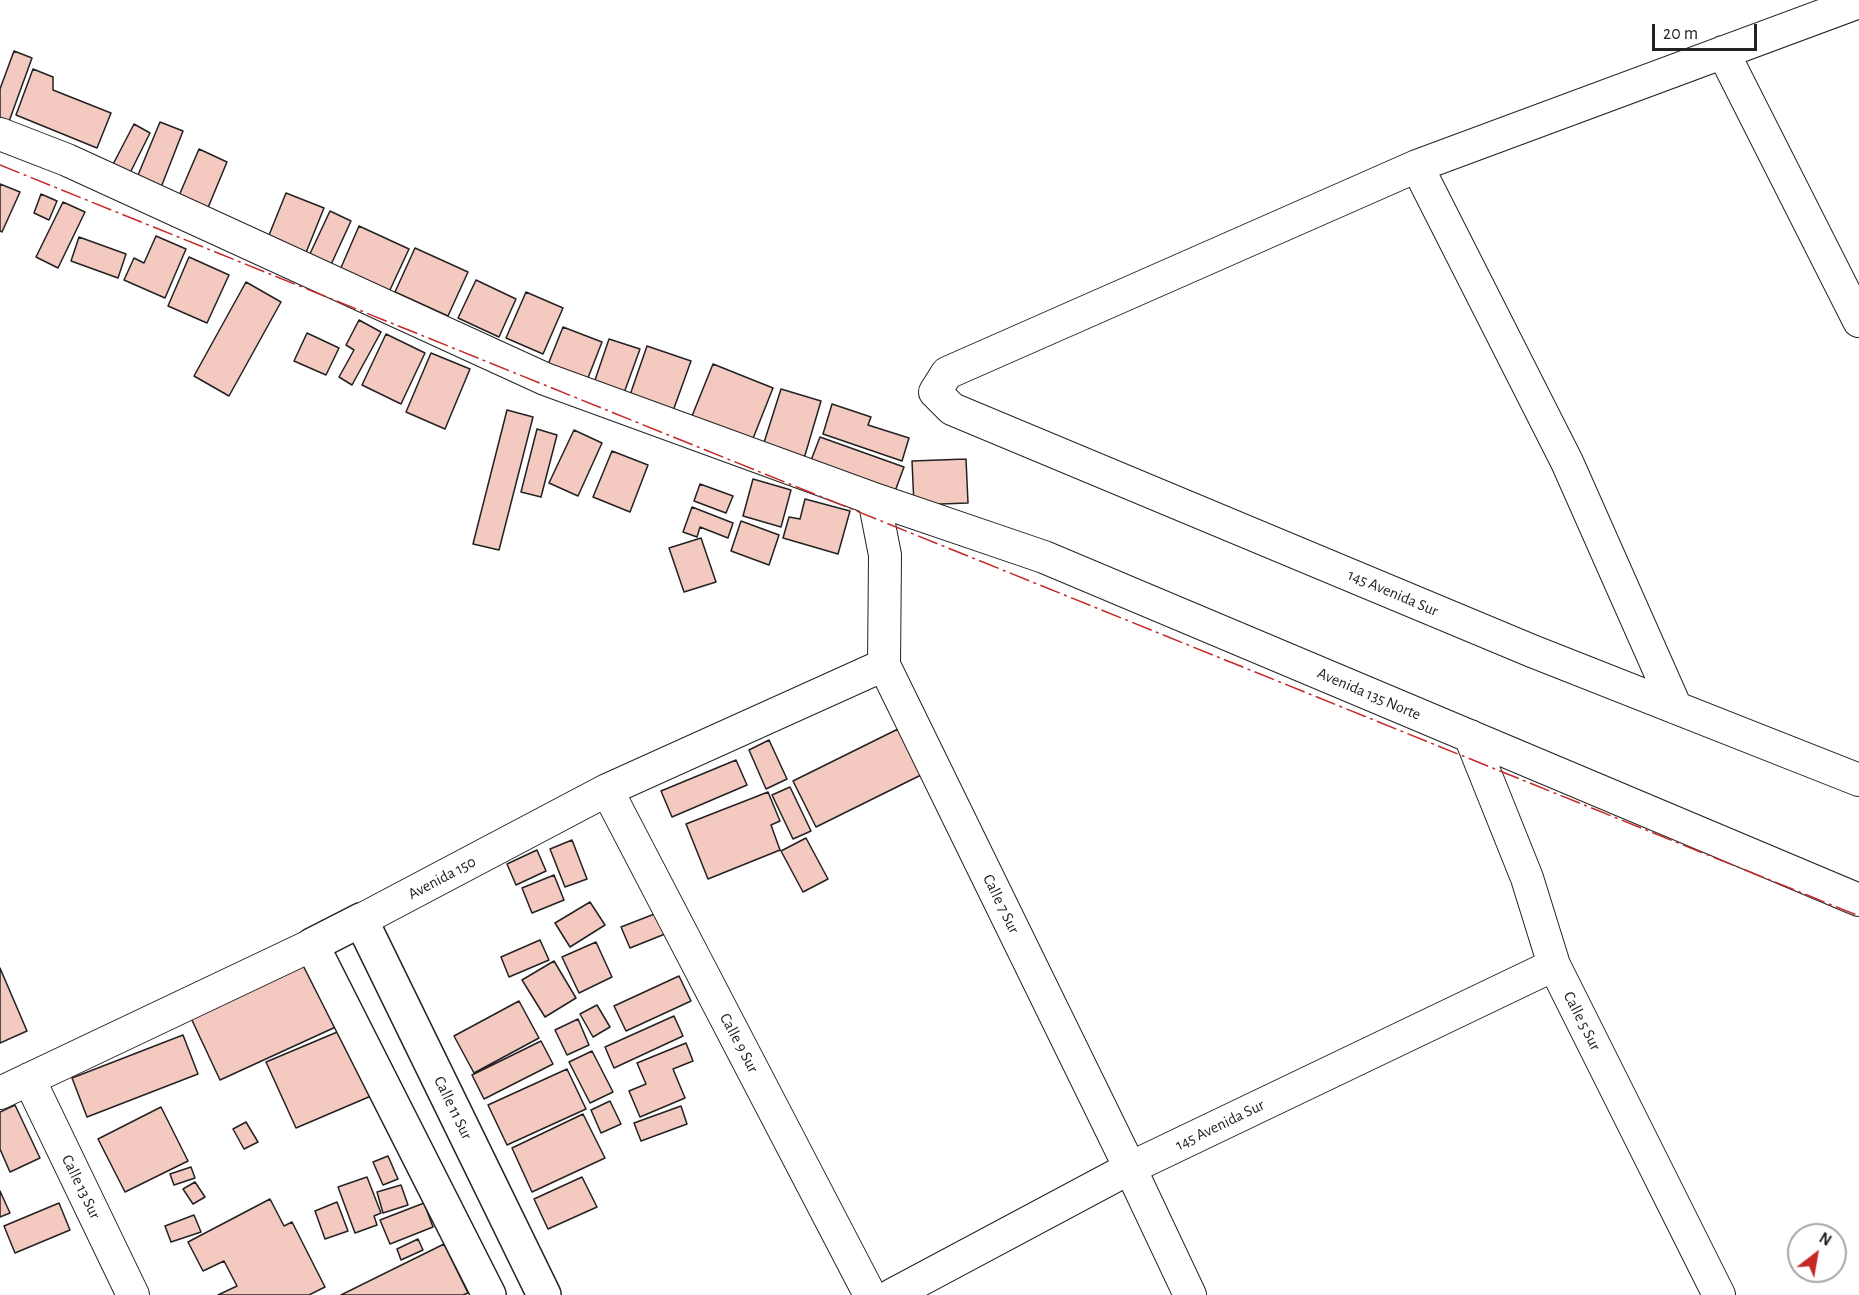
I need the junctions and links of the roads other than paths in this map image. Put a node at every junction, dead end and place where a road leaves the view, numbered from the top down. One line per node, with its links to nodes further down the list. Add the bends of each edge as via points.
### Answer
1 (1859, 2): 2 (street)
2 (1723, 52): 4 (street); 5 (street)
3 (0, 134): 6 (street, Avenida 135 Norte, via 67,160 545,379)
4 (1417, 166): 8 (street, via 1567,462); 8 (street, 145 Avenida Sur, via 947,373 935,392 952,409)
5 (1859, 321)
6 (874, 499): 7 (street, Calle 7 Sur, via 885,555); 9 (street, Avenida 135 Norte, via 1044,557)
7 (884, 665): 11 (street, Avenida 150); 18 (street, Calle 7 Sur)
8 (1676, 708): 10 (street, 145 Avenida Sur)
9 (1470, 736): 12 (street, Avenida 135 Norte); 15 (street, Calle 5 Sur, via 1527,878)
10 (1859, 780)
11 (608, 790): 13 (street, Avenida 150); 22 (street, Calle 9 Sur)
12 (1859, 900)
13 (361, 920): 14 (street, Avenida 150); 21 (street, Calle 11 Sur)
14 (312, 945): 16 (street, Avenida 150); 20 (street)
15 (1554, 965): 18 (street, 145 Avenida Sur); 25 (street, Calle 5 Sur)
16 (29, 1079): 17 (street, Avenida 150); 19 (street, Calle 13 Sur)
17 (0, 1093)
18 (1130, 1168): 23 (street, 145 Avenida Sur); 24 (street, Calle 7 Sur)
19 (133, 1295)
20 (489, 1295)
21 (544, 1295)
22 (870, 1295)
23 (892, 1295)
24 (1190, 1295)
25 (1719, 1295)

